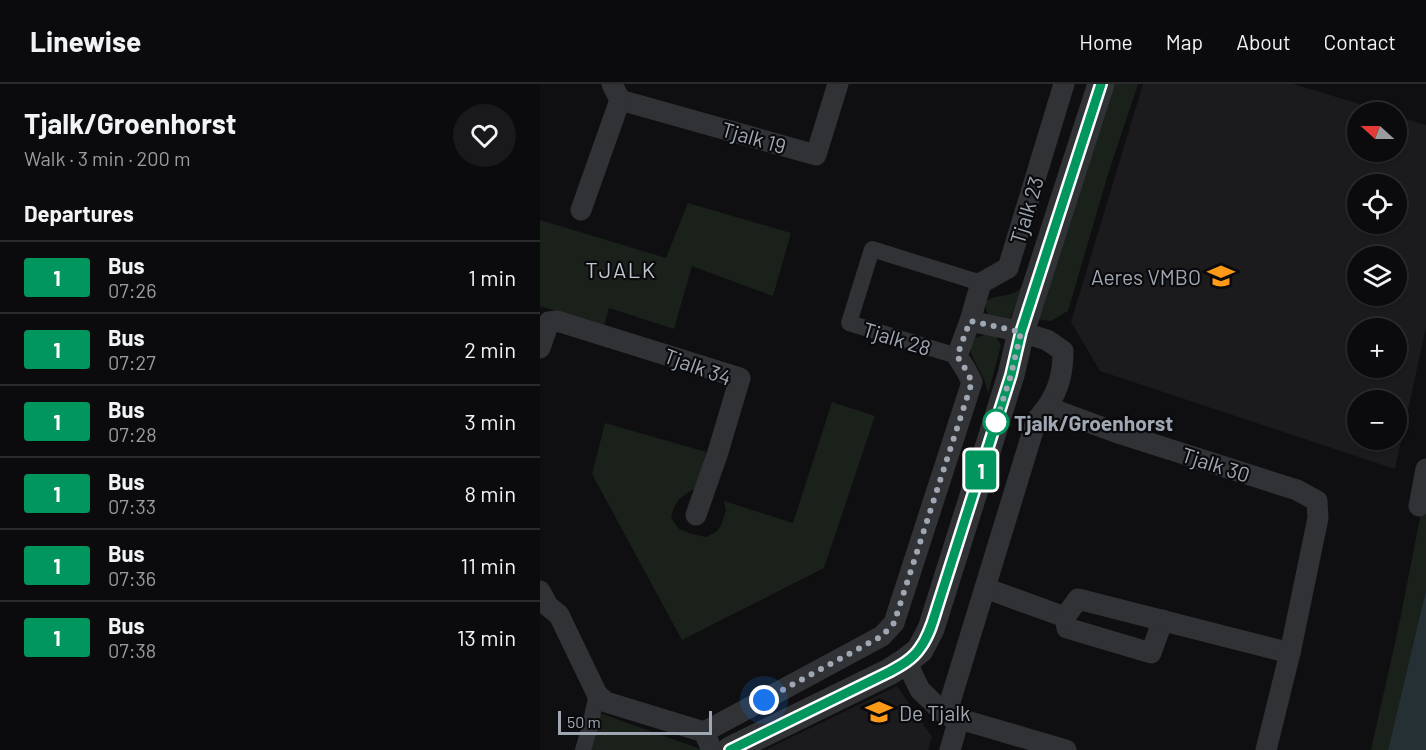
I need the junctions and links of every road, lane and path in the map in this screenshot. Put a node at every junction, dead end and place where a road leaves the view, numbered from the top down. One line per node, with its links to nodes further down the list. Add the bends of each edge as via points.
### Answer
1 (838, 84): 4 (street, Tjalk 19, via 816,155)
2 (1064, 84): 6 (street, Tjalk 23, via 1008,268)
3 (1101, 84): 8 (street, Tjalk 23)
4 (616, 92): 5 (street, Tjalk 19)
5 (581, 210)
6 (981, 282): 7 (street); 10 (street, Tjalk 28, via 872,249 849,323)
7 (970, 321): 8 (street); 10 (street)
8 (1021, 332): 11 (street, via 1047,340 1064,351 1056,394); 20 (street, Tjalk 23, via 931,628 920,650)
9 (540, 348): 14 (street, Tjalk 34, via 549,322 557,321 740,378)
10 (957, 356): 23 (street, via 972,382 894,623 882,636)
11 (1047, 407): 15 (street, via 1036,421); 19 (street, Tjalk 30, via 1298,490 1317,501 1318,518)
12 (1426, 469): 13 (street)
13 (1419, 506)
14 (696, 515)
15 (985, 588): 17 (street); 22 (street)
16 (540, 591): 21 (street, via 548,606 559,615)
17 (1065, 617): 18 (street, via 1078,600); 18 (street, via 1067,628 1151,653)
18 (1163, 620): 19 (street)
19 (1290, 653): 28 (street, Tjalk 30)
20 (906, 661): 22 (street, via 920,690); 25 (street, Tjalk 23)
21 (597, 694): 23 (street, via 606,702); 24 (street)
22 (953, 717): 26 (street); 27 (street)
23 (708, 741)
24 (583, 750)
25 (730, 750)
26 (951, 750)
27 (1065, 750)
28 (1266, 750)

